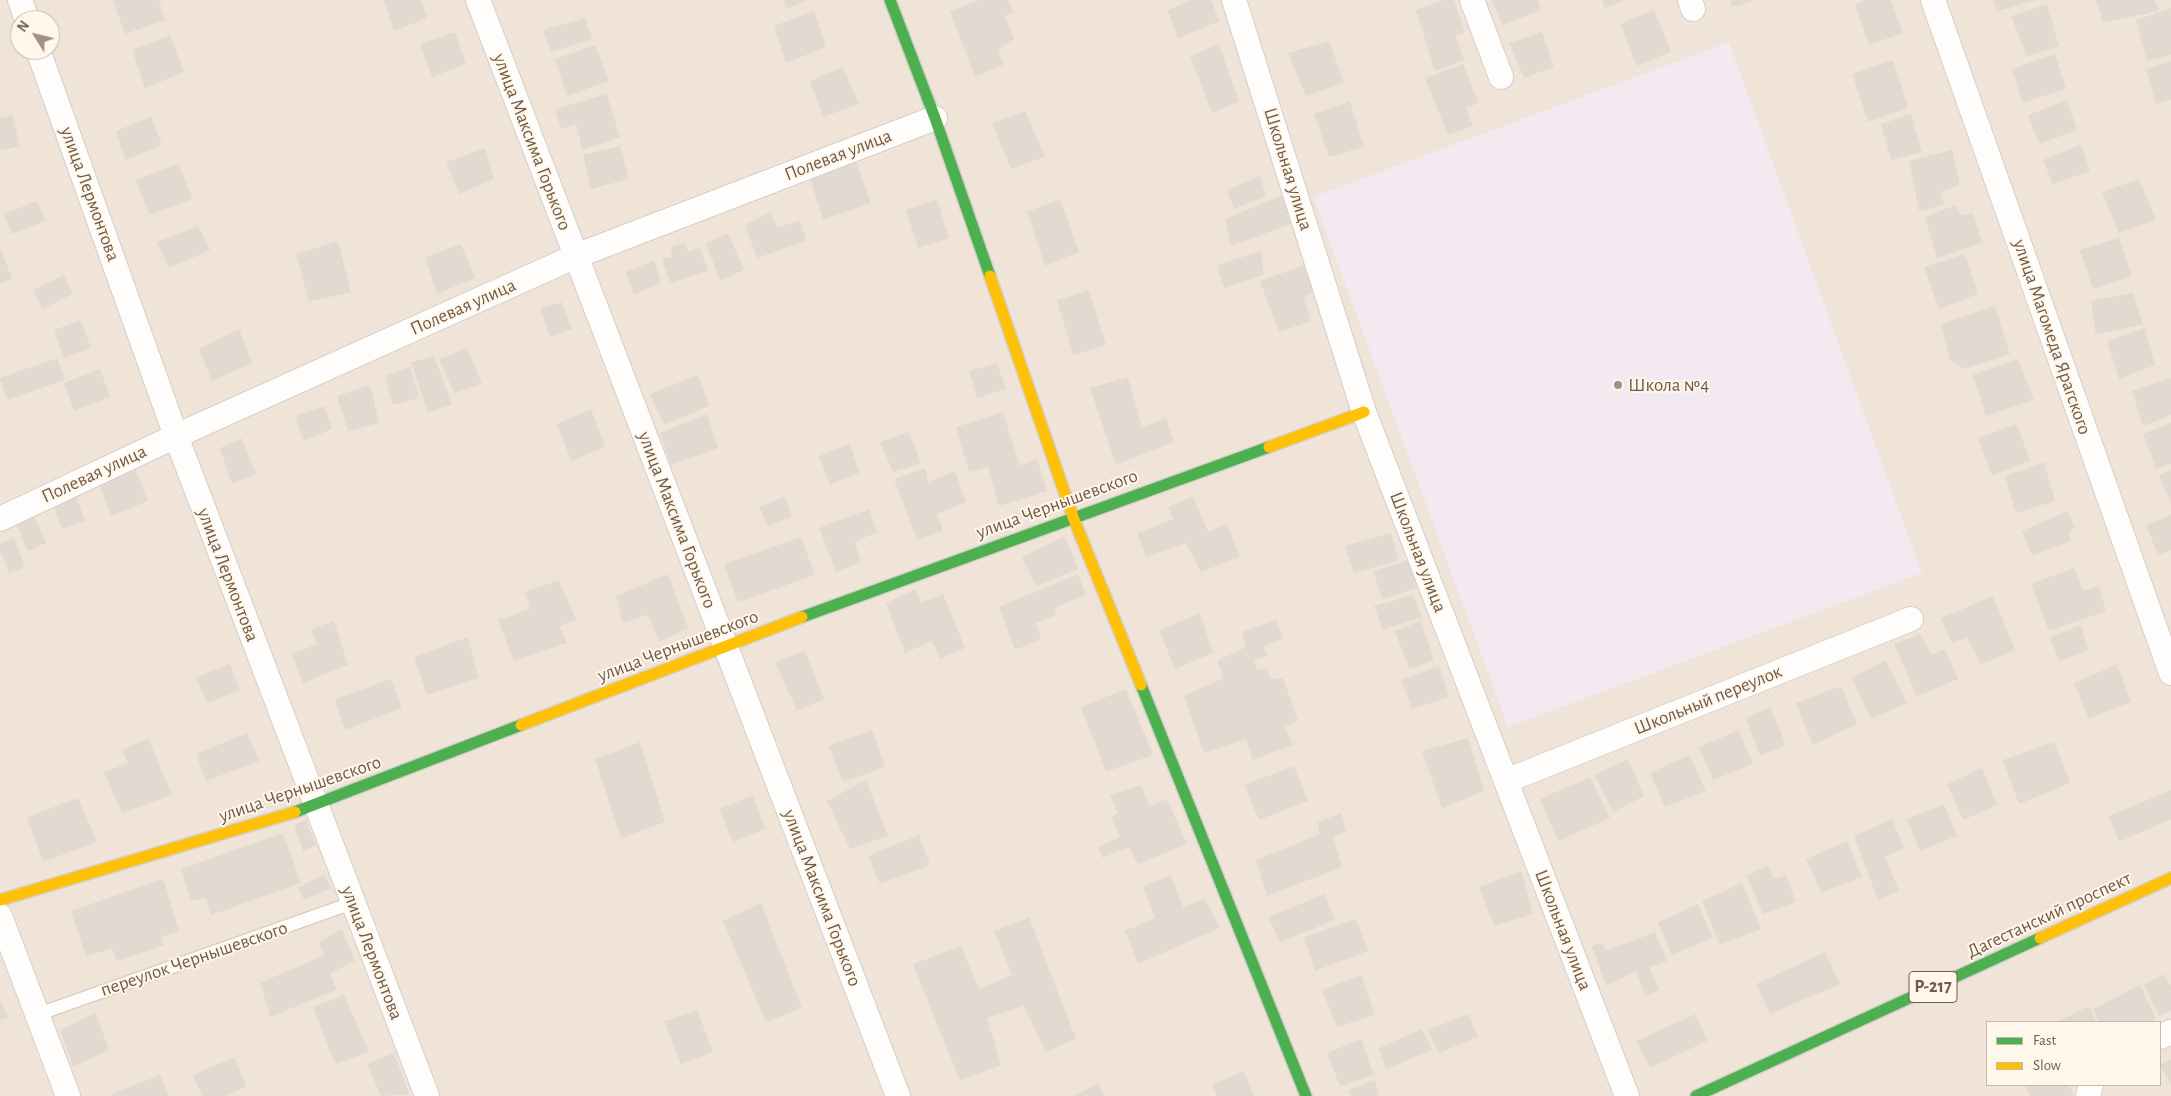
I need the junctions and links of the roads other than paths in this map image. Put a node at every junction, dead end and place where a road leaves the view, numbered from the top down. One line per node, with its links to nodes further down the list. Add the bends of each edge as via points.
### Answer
1 (478, 0): 9 (street, улица Максима Горького)
2 (890, 0): 8 (main road)
3 (1234, 0): 10 (street, Школьная улица)
4 (1472, 0): 7 (street)
5 (1934, 0): 16 (street, улица Магомеда Ярагского)
6 (42, 60): 11 (street, улица Лермонтова)
7 (1501, 77)
8 (935, 118): 9 (street, Полевая улица); 12 (main road)
9 (576, 256): 11 (street, Полевая улица); 15 (street, улица Максима Горького)
10 (1364, 412): 12 (main road, улица Чернышевского); 17 (street, Школьная улица)
11 (176, 436): 13 (street, Полевая улица); 18 (street, улица Лермонтова)
12 (1073, 517): 15 (main road, улица Чернышевского); 27 (main road)
13 (0, 519)
14 (1911, 619): 17 (street, Школьный переулок)
15 (725, 645): 18 (main road, улица Чернышевского); 26 (street, улица Максима Горького)
16 (2171, 673)
17 (1506, 781): 28 (street, Школьная улица)
18 (315, 806): 20 (main road, улица Чернышевского); 21 (street, улица Лермонтова)
19 (2171, 878): 29 (main road, Дагестанский проспект / Р-217)
20 (0, 900)
21 (352, 903): 23 (lane, переулок Чернышевского); 25 (street, улица Лермонтова)
22 (0, 916): 23 (street)
23 (36, 1014): 24 (street)
24 (68, 1096)
25 (427, 1096)
26 (898, 1096)
27 (1306, 1096)
28 (1627, 1096)
29 (1696, 1096)

